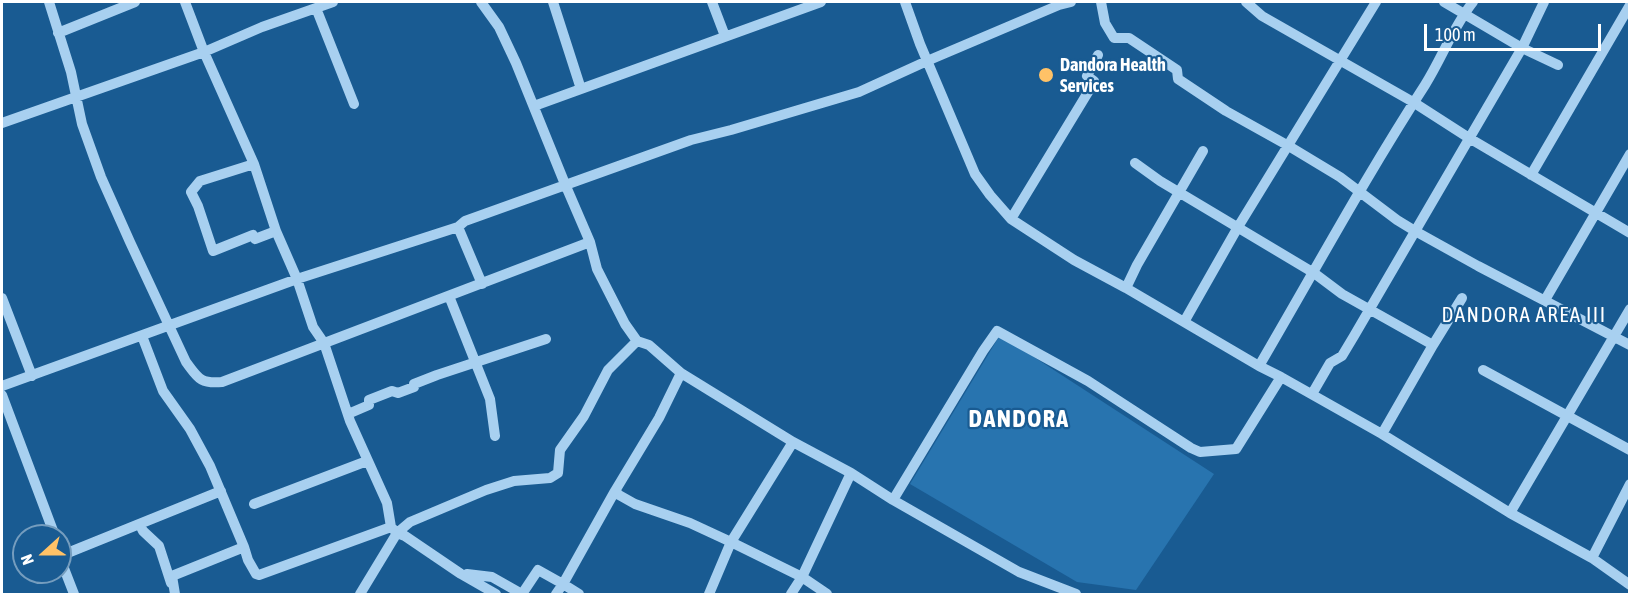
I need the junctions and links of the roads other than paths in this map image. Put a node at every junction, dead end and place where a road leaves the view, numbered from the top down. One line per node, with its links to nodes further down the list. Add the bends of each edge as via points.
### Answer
1 (49, 2): 20 (street)
2 (135, 2): 20 (street)
3 (185, 2): 23 (street)
4 (333, 2): 18 (street)
5 (481, 2): 32 (street, via 499,27)
6 (553, 2): 28 (street)
7 (712, 2): 21 (street)
8 (821, 2): 21 (street)
9 (905, 2): 26 (street)
10 (1071, 2): 26 (street)
11 (1101, 2): 35 (street, via 1105,23 1114,38 1129,38 1177,70 1178,79)
12 (1246, 2): 25 (street, via 1262,16)
13 (1376, 2): 25 (street)
14 (1444, 2): 19 (street)
15 (1473, 2): 19 (street)
16 (1544, 2): 22 (street)
17 (1629, 5): 40 (street)
18 (316, 8): 23 (street); 31 (street)
19 (1464, 13): 22 (street); 30 (street)
20 (58, 33): 29 (street)
21 (725, 36): 28 (street)
22 (1522, 48): 27 (street); 34 (street)
23 (204, 52): 29 (street); 39 (street)
24 (1098, 55): 45 (street, via 1087,76 1093,84)
25 (1339, 60): 30 (street); 35 (street)
26 (927, 61): 41 (street, via 859,92 691,140); 45 (street, via 975,174)
27 (1558, 65)
28 (581, 89): 32 (street)
29 (75, 97): 33 (street); 63 (street, via 101,177)
30 (1413, 102): 34 (street); 43 (street)
31 (354, 104)
32 (534, 106): 41 (street)
33 (2, 123)
34 (1469, 138): 40 (street); 49 (street)
35 (1287, 145): 43 (street); 46 (street)
36 (1203, 151): 42 (street)
37 (1629, 154): 44 (street)
38 (1135, 163): 42 (street)
39 (254, 164): 48 (street); 48 (street, via 200,181 191,192 213,251 253,235 255,239)
40 (1531, 175): 44 (street)
41 (565, 184): 47 (street); 51 (street)
42 (1179, 191): 46 (street); 55 (street)
43 (1360, 192): 49 (street); 52 (street)
44 (1596, 212): 50 (street); 59 (street)
45 (1011, 219): 55 (street)
46 (1238, 226): 52 (street); 62 (street)
47 (458, 227): 53 (street); 54 (street)
48 (276, 231): 53 (street)
49 (1415, 231): 59 (street); 61 (street)
50 (1629, 233)
51 (590, 242): 54 (street); 67 (street, via 597,269)
52 (1314, 273): 61 (street); 72 (street)
53 (297, 279): 63 (street); 68 (street, via 313,327)
54 (482, 284): 56 (street)
55 (1125, 288): 62 (street)
56 (449, 296): 68 (street); 71 (street)
57 (2, 298): 75 (street)
58 (1462, 298): 69 (street)
59 (1545, 300): 65 (street)
60 (1629, 309): 65 (street)
61 (1369, 311): 69 (street); 78 (street, via 1342,356 1330,363)
62 (1184, 322): 72 (street)
63 (168, 326): 64 (street); 68 (street, via 186,362 198,378 208,383 222,382)
64 (142, 336): 75 (street); 89 (street, via 164,391 190,429)
65 (1614, 336): 70 (street); 81 (street)
66 (546, 339): 71 (street)
67 (637, 341): 74 (street, via 649,345); 96 (street, via 608,370 584,416 560,450 558,473 550,478 514,481 486,490)
68 (324, 343): 80 (street)
69 (1433, 345): 82 (street)
70 (1629, 345)
71 (475, 363): 80 (street, via 369,400 369,405); 83 (street, via 490,399)
72 (1259, 366): 76 (street)
73 (1483, 370): 81 (street)
74 (681, 373): 84 (street); 90 (street)
75 (32, 376): 77 (street)
76 (1281, 376): 78 (street); 91 (street, via 1236,449 1200,452 1088,381 997,331)
77 (2, 386)
78 (1312, 394): 82 (street)
79 (2, 395): 94 (street)
80 (348, 414): 86 (street)
81 (1566, 417): 85 (street); 93 (street)
82 (1382, 434): 93 (street)
83 (495, 436)
84 (793, 442): 87 (street); 97 (street)
85 (1629, 450)
86 (368, 461): 92 (street); 96 (street)
87 (851, 473): 91 (street); 102 (street)
88 (1629, 484): 100 (street)
89 (220, 491): 95 (street); 98 (street)
90 (615, 491): 97 (street, via 635,504); 103 (street)
91 (893, 500): 114 (street, via 1020,572)
92 (254, 504)
93 (1510, 513): 100 (street)
94 (50, 524)
95 (140, 525): 99 (street); 105 (street, via 159,546)
96 (394, 530): 98 (street, via 258,575); 101 (street); 106 (street)
97 (731, 542): 102 (street); 111 (street)
98 (244, 547): 105 (street, via 172,576)
99 (72, 552)
100 (1592, 558): 104 (street)
101 (461, 574): 107 (street); 108 (street, via 492,577)
102 (802, 577): 112 (street); 113 (street)
103 (563, 584): 108 (street, via 538,570); 109 (street); 110 (street)
104 (1629, 585)
105 (172, 592)
106 (360, 594)
107 (496, 594)
108 (522, 594)
109 (556, 594)
110 (579, 594)
111 (709, 594)
112 (791, 594)
113 (827, 594)
114 (1076, 594)

